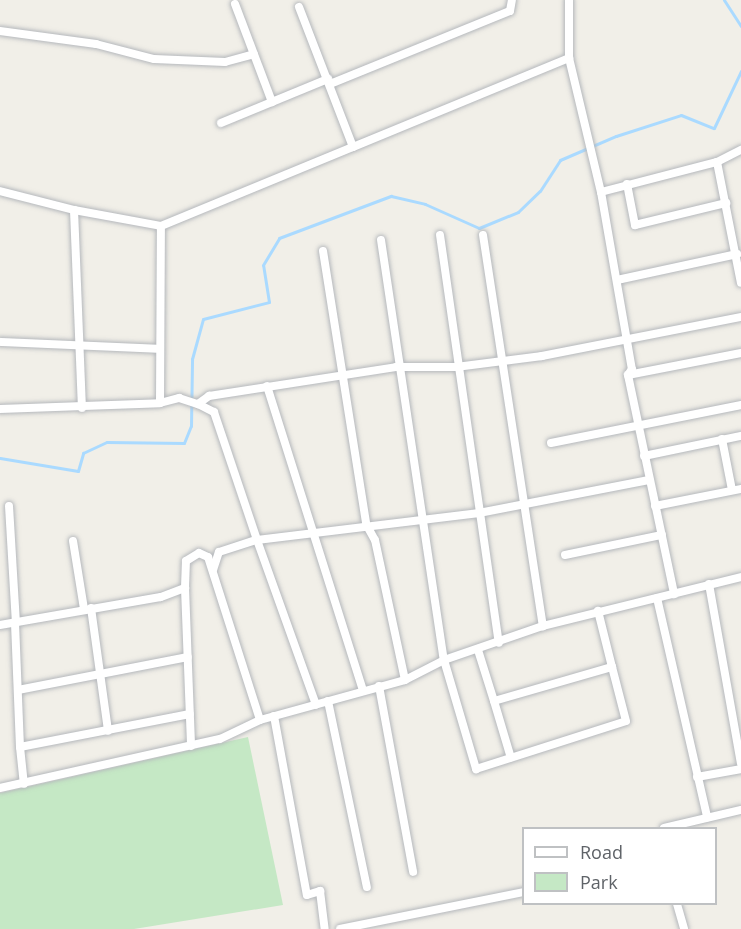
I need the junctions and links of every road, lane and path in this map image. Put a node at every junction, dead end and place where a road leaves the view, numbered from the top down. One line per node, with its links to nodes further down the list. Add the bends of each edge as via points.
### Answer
1 (512, 0): 8 (street, via 510,11)
2 (569, 0): 7 (street)
3 (235, 4): 6 (street)
4 (299, 7): 8 (street)
5 (0, 31): 6 (street, via 96,44 154,59 225,62)
6 (254, 54): 9 (street)
7 (569, 58): 11 (street); 16 (street)
8 (329, 82): 9 (street); 11 (street)
9 (272, 102): 10 (street)
10 (221, 123)
11 (353, 147): 19 (street)
12 (741, 150): 13 (street)
13 (717, 162): 14 (street); 17 (street)
14 (627, 184): 16 (street); 17 (street, via 635,225)
15 (0, 191): 18 (street)
16 (601, 192): 25 (street)
17 (726, 203): 24 (street)
18 (74, 210): 19 (street); 30 (street)
19 (161, 226): 31 (street)
20 (440, 234): 35 (street)
21 (483, 235): 33 (street)
22 (381, 240): 34 (street)
23 (323, 251): 36 (street)
24 (737, 254): 25 (street); 26 (street)
25 (617, 280): 28 (street)
26 (741, 283)
27 (741, 317): 28 (street)
28 (627, 340): 33 (street); 37 (street, via 632,369)
29 (0, 342): 30 (street)
30 (77, 344): 31 (street); 42 (street)
31 (159, 349): 39 (street)
32 (741, 353): 37 (street)
33 (504, 361): 35 (street); 51 (street)
34 (396, 367): 35 (street); 36 (street); 55 (street)
35 (456, 368): 54 (street)
36 (344, 374): 38 (street); 56 (street)
37 (628, 375): 44 (street)
38 (267, 386): 40 (street, via 209,396); 57 (street)
39 (160, 403): 40 (street, via 179,398); 42 (street)
40 (198, 404): 59 (street, via 214,412)
41 (741, 405): 44 (street)
42 (82, 408): 43 (street)
43 (0, 409)
44 (639, 429): 47 (street); 48 (street)
45 (741, 436): 46 (street)
46 (722, 440): 48 (street); 50 (street)
47 (551, 443)
48 (644, 456): 49 (street)
49 (649, 480): 51 (street); 53 (street)
50 (736, 489): 53 (street)
51 (523, 505): 54 (street); 72 (street)
52 (9, 506): 70 (street)
53 (655, 506): 58 (street)
54 (478, 513): 55 (street); 73 (street)
55 (422, 518): 56 (street); 76 (street)
56 (366, 524): 57 (street); 79 (street, via 375,540)
57 (310, 532): 59 (street); 82 (street)
58 (662, 535): 61 (street); 66 (street)
59 (257, 540): 62 (street, via 219,552); 85 (street)
60 (73, 541): 68 (street)
61 (565, 555)
62 (213, 570): 65 (street, via 208,557 199,553 186,561); 88 (street)
63 (741, 577): 64 (street)
64 (709, 584): 66 (street); 93 (street)
65 (185, 588): 68 (street, via 161,597); 75 (street)
66 (674, 594): 67 (street)
67 (657, 598): 69 (street); 95 (street)
68 (88, 608): 70 (street); 78 (street)
69 (598, 611): 72 (street); 77 (street)
70 (16, 623): 71 (street); 81 (street)
71 (0, 625)
72 (543, 626): 73 (street)
73 (499, 643): 74 (street)
74 (478, 650): 76 (street); 84 (street)
75 (188, 657): 78 (street); 86 (street)
76 (444, 660): 79 (street); 92 (street, via 476,769)
77 (612, 667): 84 (street); 92 (street, via 626,721)
78 (101, 674): 81 (street); 89 (street)
79 (405, 680): 80 (street)
80 (379, 686): 82 (street); 101 (street)
81 (18, 690): 91 (street)
82 (363, 690): 83 (street)
83 (328, 701): 85 (street); 102 (street)
84 (494, 701): 92 (street)
85 (316, 705): 87 (street)
86 (190, 714): 89 (street); 90 (street)
87 (274, 716): 88 (street); 105 (street, via 306,895 320,891)
88 (260, 720): 90 (street, via 220,739)
89 (108, 731): 91 (street)
90 (191, 746): 96 (street)
91 (20, 747): 96 (street)
92 (511, 758)
93 (741, 763)
94 (741, 769): 95 (street)
95 (697, 777): 99 (street)
96 (24, 784): 97 (street)
97 (0, 788)
98 (741, 810): 99 (street)
99 (706, 817): 100 (street)
100 (668, 827)
101 (413, 872)
102 (368, 887)
103 (522, 892): 106 (street)
104 (678, 905): 107 (street)
105 (325, 929)
106 (340, 929)
107 (684, 929)

